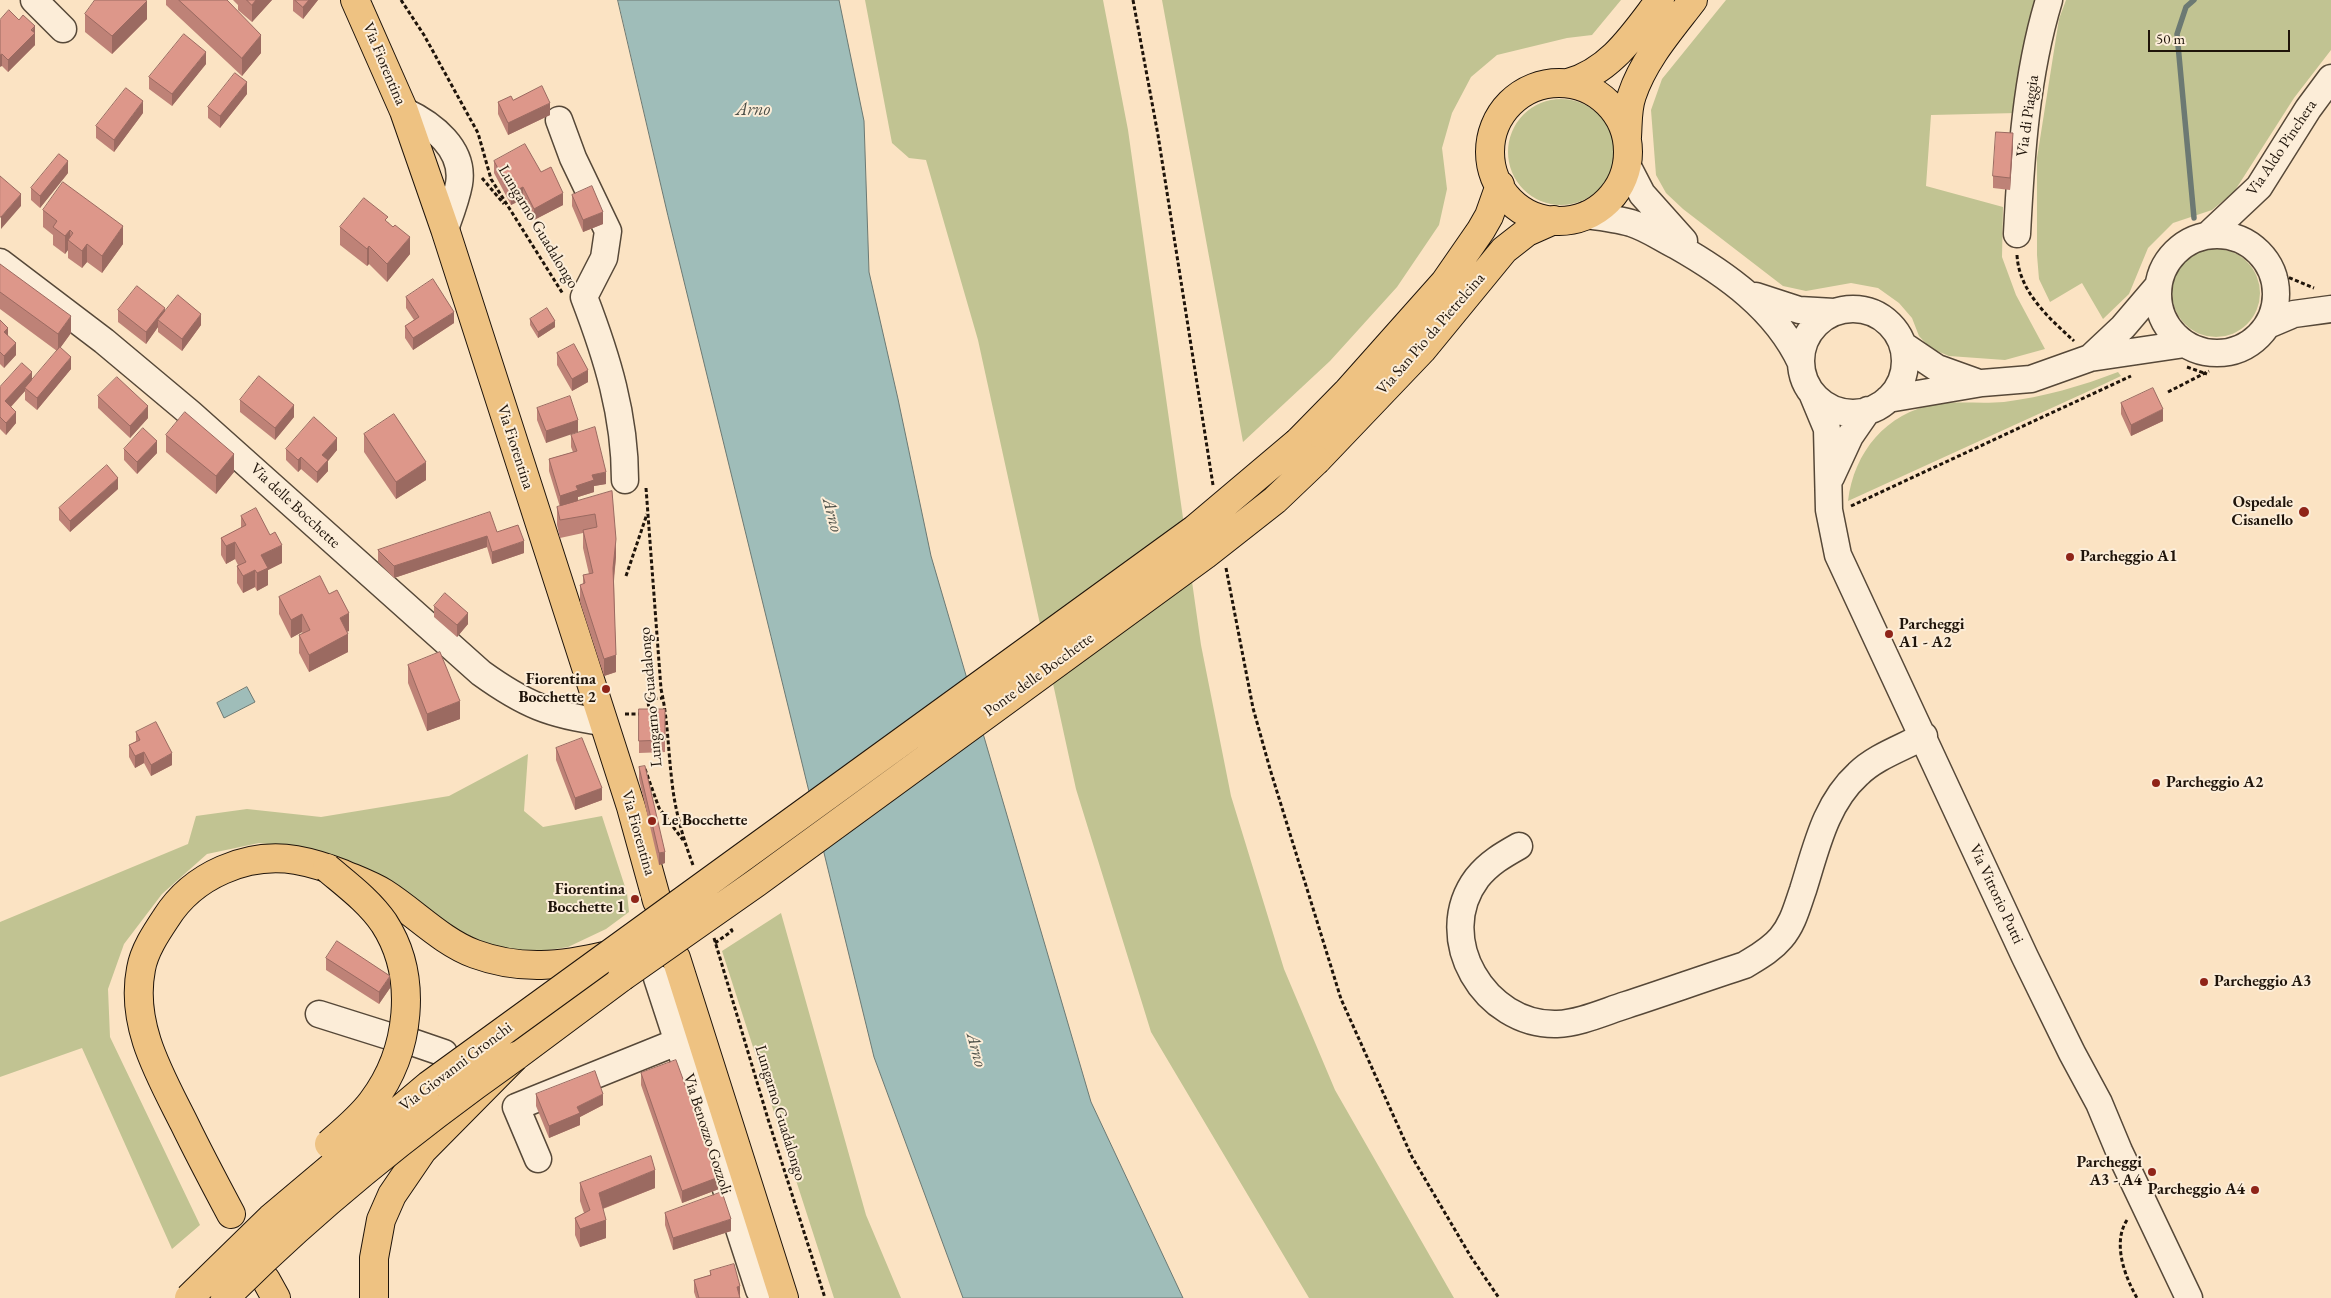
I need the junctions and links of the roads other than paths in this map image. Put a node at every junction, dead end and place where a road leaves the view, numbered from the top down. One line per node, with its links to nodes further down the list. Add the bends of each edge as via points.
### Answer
1 (34, 0): 6 (street)
2 (355, 0): 34 (main road, Via Fiorentina, via 404,111)
3 (1660, 0): 8 (main road, via 1609,62 1595,73)
4 (1693, 0): 10 (main road, via 1660,43 1639,78 1629,108)
5 (2049, 0): 15 (street, Via di Piaggia, via 2023,128)
6 (63, 29)
7 (2331, 78): 16 (street, Via Aldo Pinchera, via 2259,187)
8 (1568, 83): 10 (main road, via 1588,89 1606,101 1619,118); 12 (main road, via 1546,84 1526,91 1502,113 1491,143 1492,165)
9 (559, 120): 32 (street, via 573,158 608,231 604,258 584,297 606,356 616,395 624,442)
10 (1627, 137): 11 (main road)
11 (1627, 165): 13 (main road, via 1623,178 1608,200); 18 (street, via 1637,187 1652,207)
12 (1500, 185): 14 (main road, via 1522,210); 31 (main road, Via San Pio da Pietrelcina, via 1489,216 1445,282 1348,391)
13 (1586, 215): 14 (main road); 18 (street, via 1632,224)
14 (1554, 220): 31 (main road, Via San Pio da Pietrelcina, via 1527,232 1504,250 1422,350)
15 (2017, 234)
16 (2208, 235): 19 (street, via 2190,241 2175,252 2163,268); 23 (street, via 2228,236 2246,242 2261,254 2275,280 2276,298)
17 (0, 262): 34 (street, Via delle Bocchette, via 176,401 481,673 530,705 570,717)
18 (1706, 262): 20 (street)
19 (2158, 286): 25 (street, via 2123,327); 26 (street, via 2162,316)
20 (1746, 292): 22 (street, via 1785,307); 27 (street, via 1784,331)
21 (2324, 299): 23 (street)
22 (1834, 312): 24 (street, via 1846,309 1870,312 1890,325); 27 (street, via 1820,320 1810,332 1803,347)
23 (2268, 325): 26 (street, via 2254,340 2230,352)
24 (1902, 345): 28 (street, via 1948,374); 30 (street, via 1904,368 1896,390)
25 (2083, 350): 26 (street); 28 (street, via 2031,379)
26 (2184, 355)
27 (1801, 363): 29 (street)
28 (1982, 383): 30 (street)
29 (1812, 393): 30 (street, via 1836,410 1850,413); 33 (street, Via Vittorio Putti, via 1827,429)
30 (1878, 404): 33 (street, Via Vittorio Putti, via 1850,436)
31 (1307, 451): 37 (main road, Ponte delle Bocchette, bridge, via 1254,481 1195,530); 39 (main road, Ponte delle Bocchette, bridge, via 1274,500 1226,539)
32 (625, 480)
33 (1829, 482): 35 (street, Via Vittorio Putti, via 1828,510 1838,555)
34 (614, 722): 40 (main road, Via Fiorentina, via 631,808)
35 (1924, 736): 36 (street, via 1857,774 1836,801 1824,825 1793,920 1769,951 1745,965 1587,1018 1558,1024 1531,1022 1506,1011 1485,993 1469,970 1462,933 1465,902 1477,878 1494,859); 55 (street, Via Vittorio Putti, via 2025,957 2099,1103)
36 (1519, 846)
37 (741, 860): 41 (main road, Via Giovanni Gronchi, bridge)
38 (327, 868): 41 (main road, bridge, via 383,892 460,947 496,961 552,966); 49 (main road, via 278,858 244,862 219,870 177,902 155,935 141,968 141,1018 149,1050); 50 (main road, bridge, via 365,901 384,924 405,980 406,1020 394,1060 379,1092 328,1145)
39 (756, 883): 47 (main road, Via Giovanni Gronchi, bridge)
40 (658, 901)
41 (608, 955): 50 (main road, Via Giovanni Gronchi, bridge, via 429,1085)
42 (676, 958): 51 (main road, via 774,1266)
43 (657, 978): 45 (street, Via Benozzo Gozzoli)
44 (319, 1014): 46 (street)
45 (677, 1042): 48 (street, via 516,1107); 51 (street, Via Benozzo Gozzoli)
46 (444, 1053)
47 (516, 1056): 53 (main road, Via Giovanni Gronchi, bridge, via 379,1158); 54 (main road, bridge, via 411,1165 383,1215 376,1240)
48 (538, 1159)
49 (231, 1214)
50 (270, 1218): 52 (main road, Via Giovanni Gronchi, bridge)
51 (772, 1295)
52 (189, 1298)
53 (225, 1298)
54 (374, 1298)
55 (2189, 1298)

